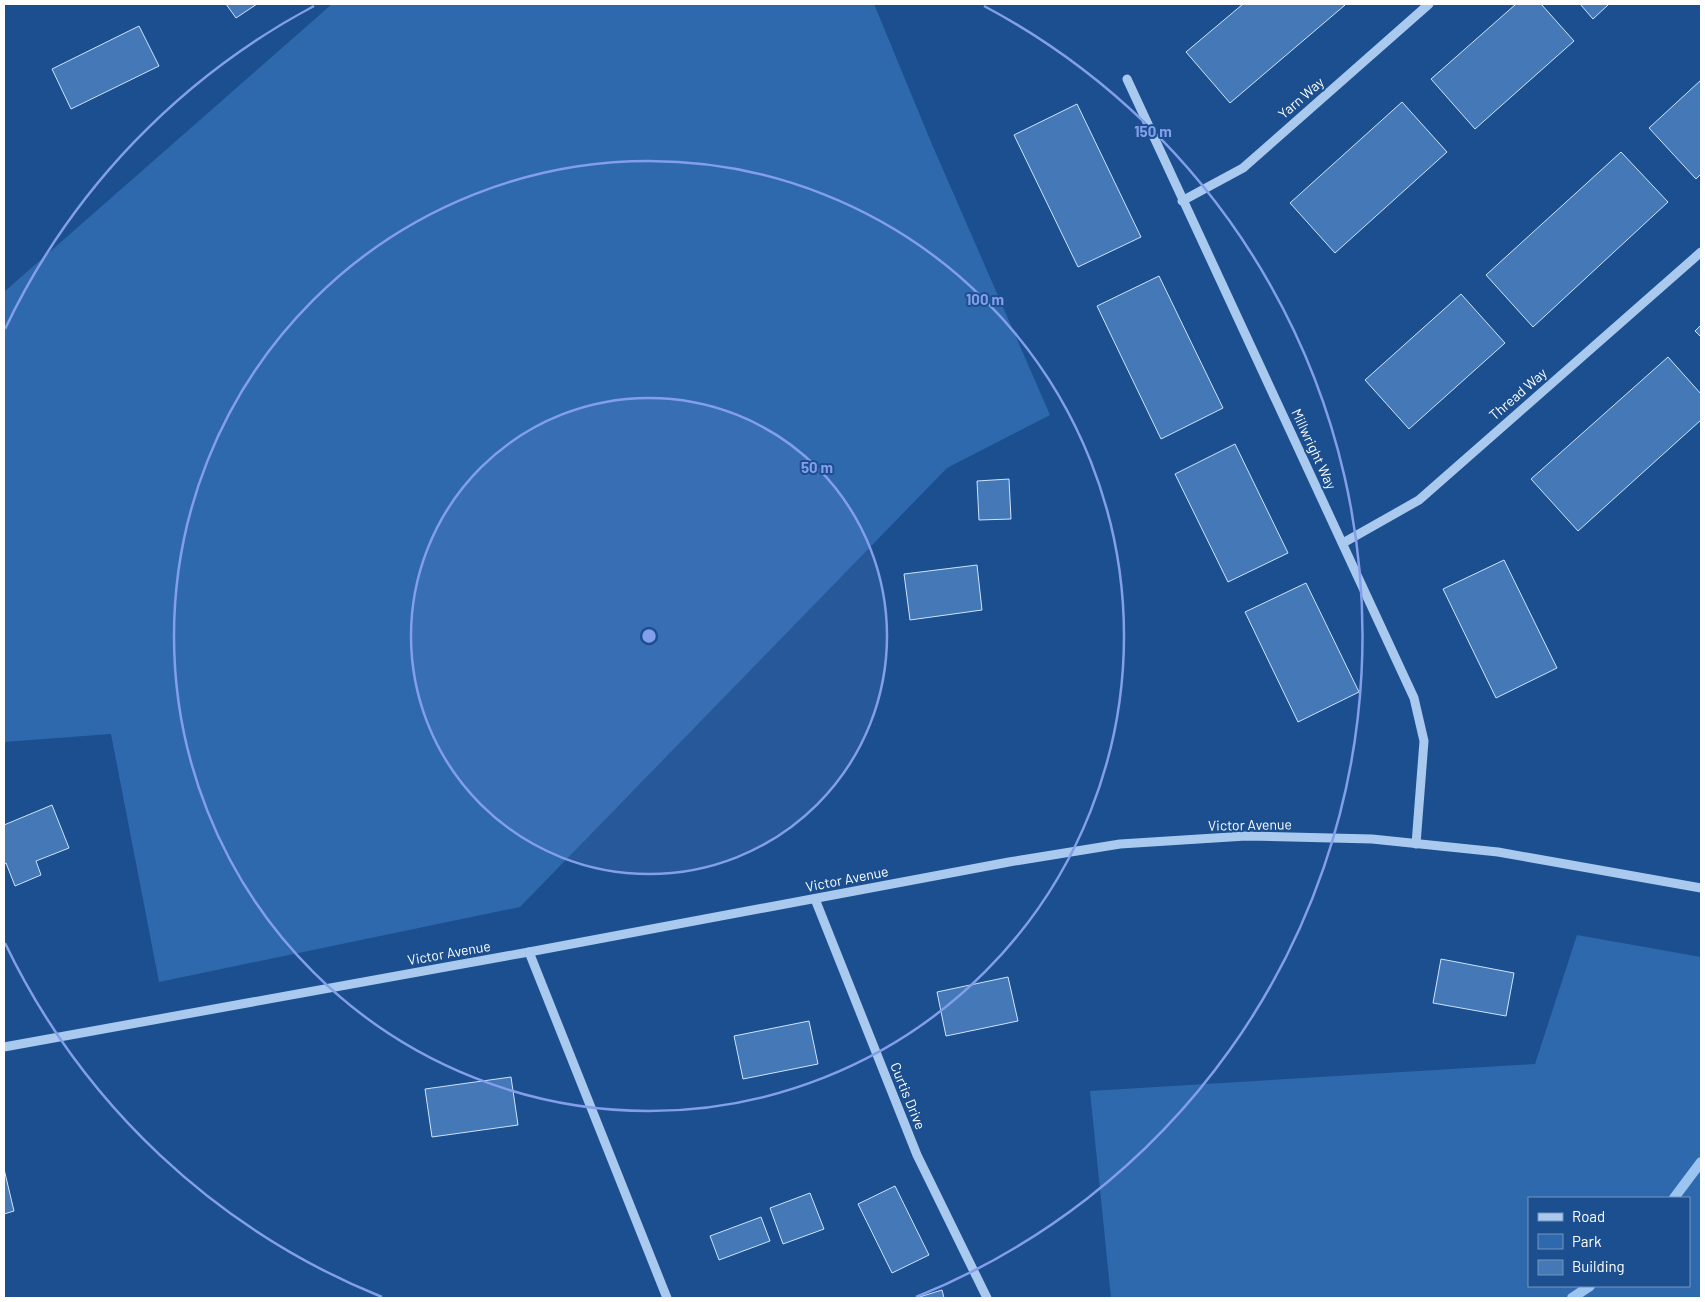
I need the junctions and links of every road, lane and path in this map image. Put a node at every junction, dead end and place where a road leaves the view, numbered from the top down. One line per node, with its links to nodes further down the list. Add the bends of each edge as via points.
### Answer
1 (1429, 4): 3 (street, Yarn Way, via 1243,168)
2 (1127, 79): 3 (street, Millwright Way)
3 (1182, 201): 5 (street, Millwright Way)
4 (1701, 252): 5 (street, Thread Way, via 1419,500)
5 (1343, 543): 6 (street, Millwright Way, via 1414,698 1424,741)
6 (1416, 844): 7 (street, Victor Avenue, via 1498,852); 8 (street, Victor Avenue, via 1372,838 1246,836 1120,844)
7 (1701, 888)
8 (815, 899): 9 (street, Victor Avenue); 12 (street, Curtis Drive, via 921,1164)
9 (529, 952): 10 (street, Victor Avenue); 11 (street)
10 (4, 1047)
11 (667, 1298)
12 (987, 1298)

